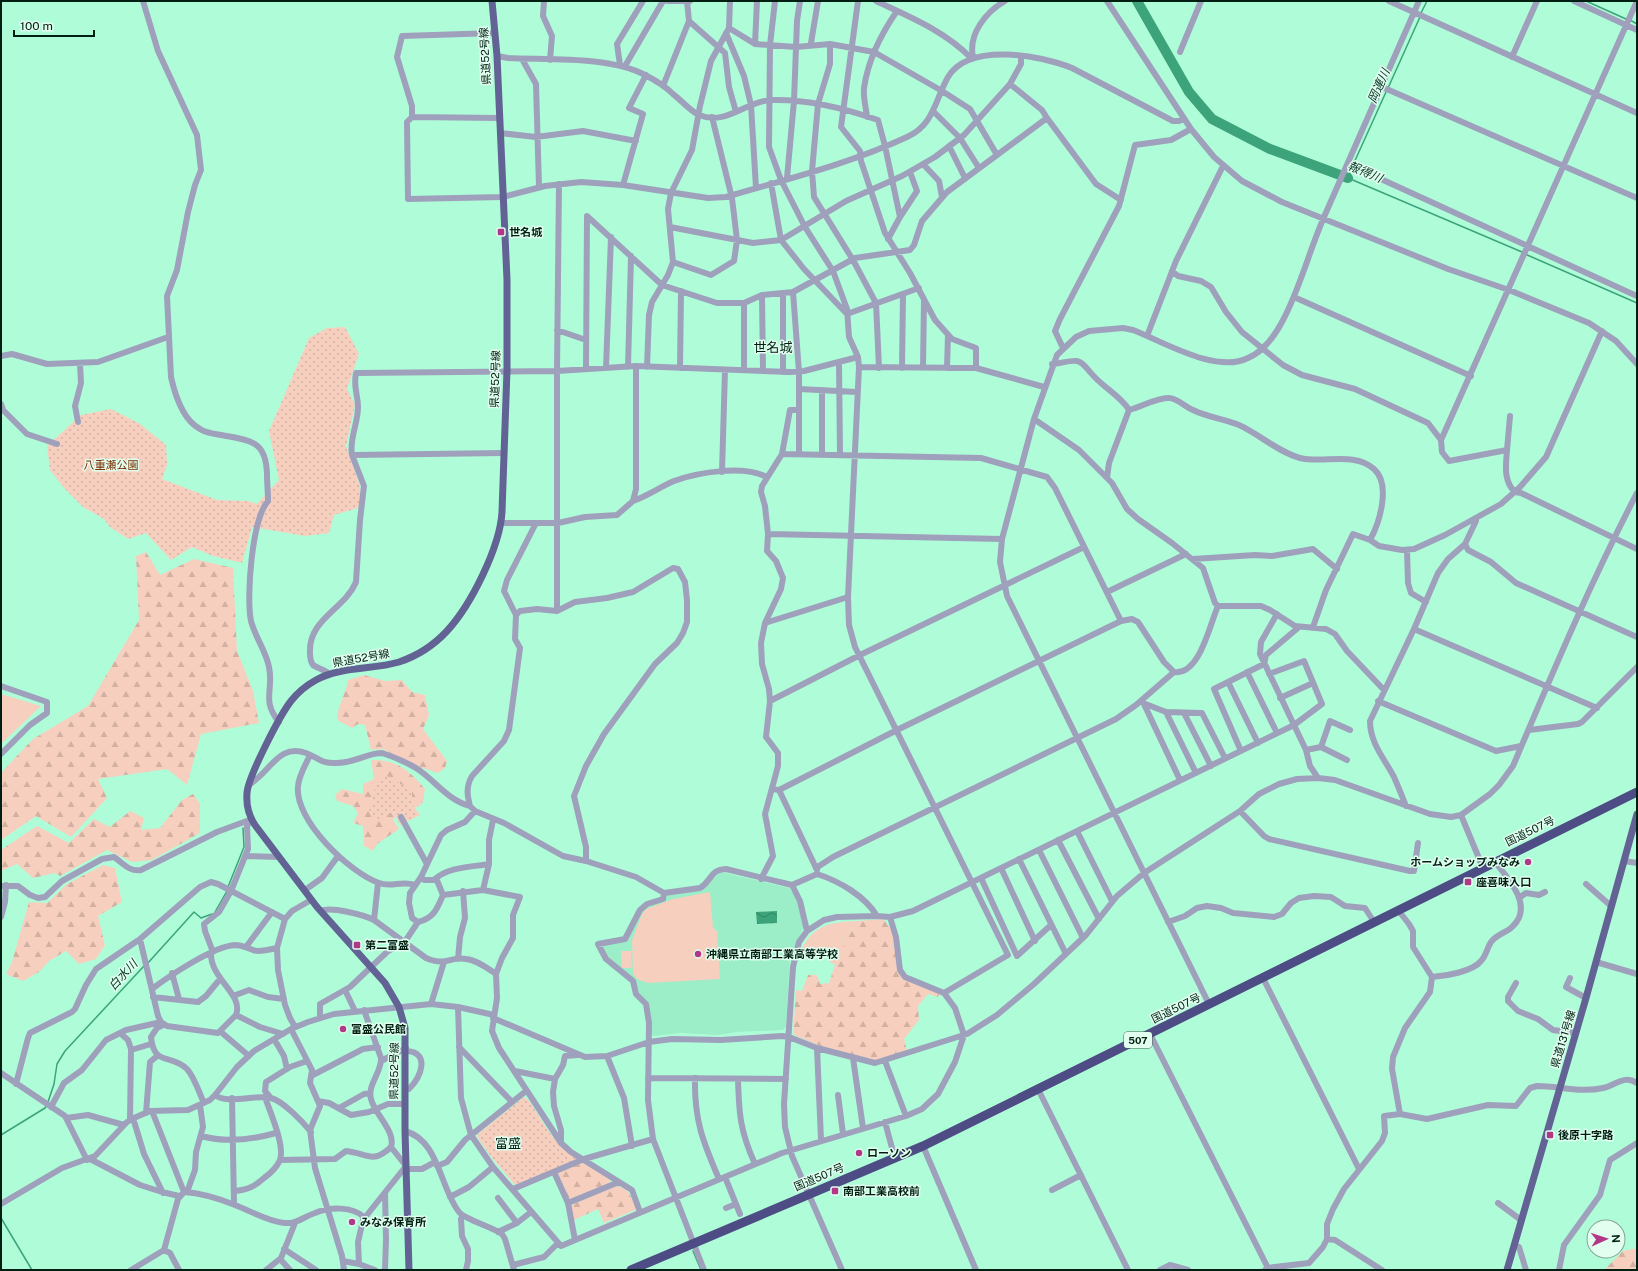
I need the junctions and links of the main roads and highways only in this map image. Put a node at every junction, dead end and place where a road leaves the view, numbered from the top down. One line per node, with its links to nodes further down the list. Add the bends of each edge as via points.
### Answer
1 (492, 1): 5 (main road, 県道52号線, via 497,56 507,280 502,524 481,578 457,618 435,642 416,655 399,662 328,675 312,682 287,706 248,786 247,804 252,819 311,900 390,990 400,1007 406,1049 405,1131)
2 (1637, 792): 6 (highway, 国道507号 / 507, via 924,1146)
3 (1637, 814): 4 (main road, 県道131号線)
4 (1635, 830): 7 (main road, 県道131号線)
5 (409, 1270)
6 (632, 1270)
7 (1507, 1270)

